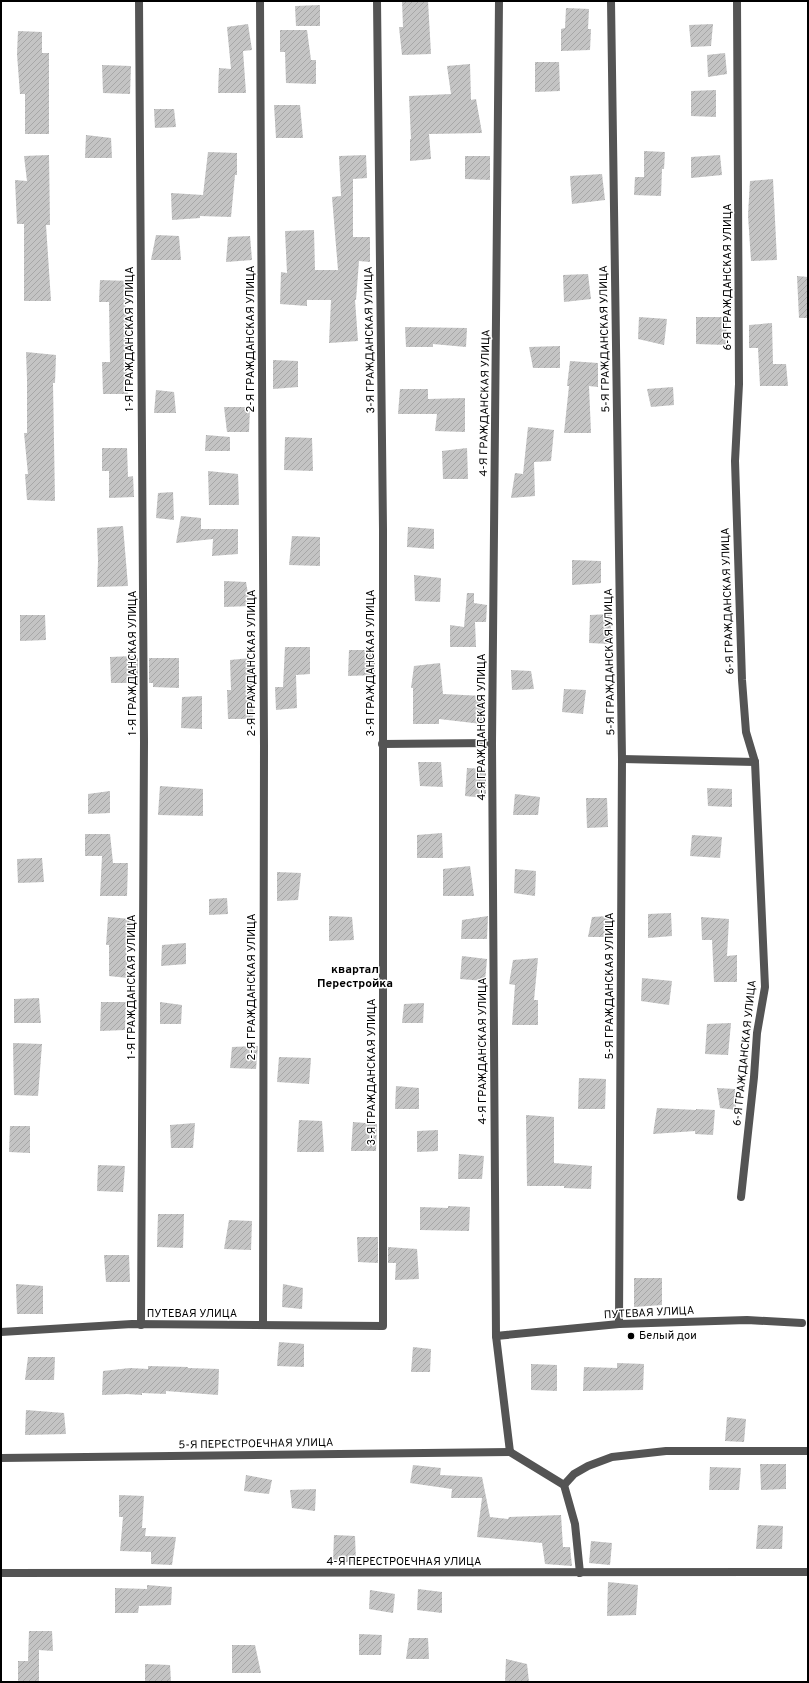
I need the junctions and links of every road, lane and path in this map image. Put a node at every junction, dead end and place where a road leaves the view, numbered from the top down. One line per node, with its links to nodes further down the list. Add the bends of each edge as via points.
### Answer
1 (139, 1): 14 (street, 1-Я ГРАЖДАНСКАЯ УЛИЦА, via 144,742)
2 (260, 1): 15 (street, 2-Я ГРАЖДАНСКАЯ УЛИЦА, via 264,729)
3 (377, 1): 8 (street, 3-Я ГРАЖДАНСКАЯ УЛИЦА, via 383,529)
4 (499, 1): 7 (street, 4-Я ГРАЖДАНСКАЯ УЛИЦА)
5 (611, 1): 9 (street, 5-Я ГРАЖДАНСКАЯ УЛИЦА)
6 (737, 1): 10 (street, 6-Я ГРАЖДАНСКАЯ УЛИЦА, via 740,384 734,461 744,710 746,732)
7 (492, 743): 8 (street); 18 (street, 4-Я ГРАЖДАНСКАЯ УЛИЦА)
8 (382, 744): 16 (street, 3-Я ГРАЖДАНСКАЯ УЛИЦА)
9 (622, 759): 10 (street); 13 (street, 5-Я ГРАЖДАНСКАЯ УЛИЦА)
10 (755, 762): 11 (street, 6-Я ГРАЖДАНСКАЯ УЛИЦА, via 765,987 757,1033)
11 (741, 1197)
12 (802, 1323): 13 (street, ПУТЕВАЯ УЛИЦА, via 747,1320)
13 (619, 1324): 18 (street, ПУТЕВАЯ УЛИЦА)
14 (141, 1325): 15 (street, ПУТЕВАЯ УЛИЦА); 17 (street, ПУТЕВАЯ УЛИЦА)
15 (263, 1325): 16 (street, ПУТЕВАЯ УЛИЦА)
16 (383, 1326)
17 (1, 1332)
18 (496, 1336): 20 (street, 4-Я ГРАЖДАНСКАЯ УЛИЦА)
19 (807, 1451): 22 (street, via 666,1451 612,1457 574,1474)
20 (510, 1452): 21 (street, 5-Я ПЕРЕСТРОЕЧНАЯ УЛИЦА); 22 (street)
21 (1, 1458)
22 (564, 1485): 25 (street, via 575,1524)
23 (808, 1572): 25 (street, 4-Я ПЕРЕСТРОЕЧНАЯ УЛИЦА)
24 (1, 1573): 25 (street, 4-Я ПЕРЕСТРОЕЧНАЯ УЛИЦА)
25 (580, 1573)

